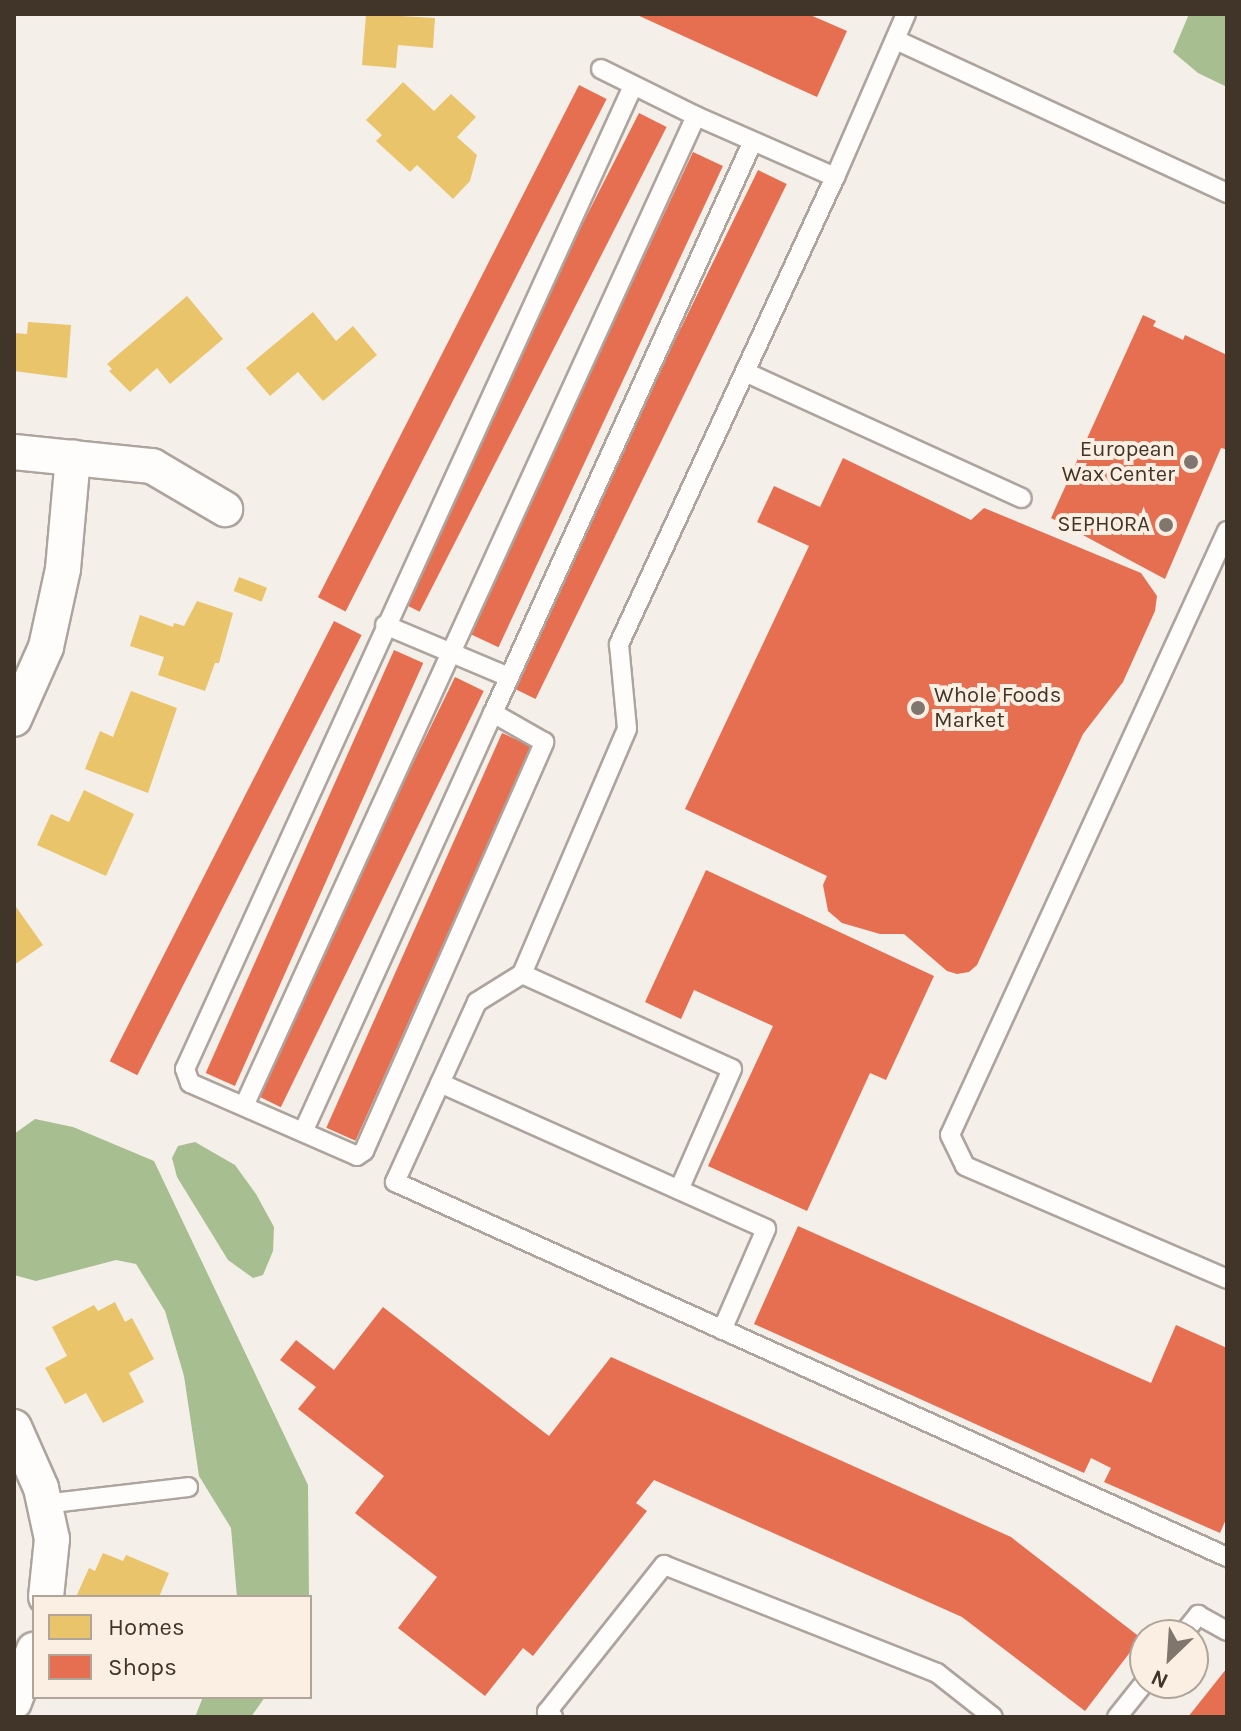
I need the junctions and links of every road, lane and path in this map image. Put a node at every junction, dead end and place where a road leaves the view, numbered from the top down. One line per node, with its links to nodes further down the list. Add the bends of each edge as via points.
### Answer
1 (906, 14): 2 (lane)
2 (896, 40): 7 (lane); 8 (lane)
3 (601, 69): 4 (lane)
4 (633, 86): 5 (lane); 15 (lane)
5 (696, 116): 6 (lane); 16 (lane)
6 (753, 141): 7 (lane); 17 (lane)
7 (835, 177): 9 (lane)
8 (1227, 193)
9 (745, 372): 12 (lane); 20 (lane, via 619,644 627,729)
10 (14, 452): 11 (street)
11 (73, 457): 13 (street, via 152,466); 19 (street, via 63,569 53,616 46,647)
12 (1022, 498)
13 (225, 509)
14 (1227, 531): 25 (lane, via 950,1135 965,1166)
15 (385, 625): 16 (lane); 22 (lane, via 185,1069 190,1083)
16 (451, 652): 17 (lane); 22 (lane)
17 (509, 677): 18 (lane)
18 (493, 713): 23 (lane); 23 (lane, via 544,742 364,1151 357,1156)
19 (14, 719)
20 (522, 974): 21 (lane, via 477,1002); 24 (lane, via 732,1069)
21 (440, 1083): 24 (lane); 26 (lane, via 395,1182)
22 (244, 1106): 23 (lane)
23 (303, 1132)
24 (679, 1190): 26 (lane, via 766,1229)
25 (1227, 1279)
26 (722, 1330): 30 (lane)
27 (14, 1427): 29 (street)
28 (188, 1487): 29 (lane)
29 (44, 1504): 31 (street, via 52,1539)
30 (1227, 1557)
31 (46, 1595)
32 (1209, 1621): 33 (lane)
33 (1227, 1631)
34 (32, 1655): 36 (street)
35 (1131, 1699): 39 (lane)
36 (14, 1702)
37 (553, 1717): 38 (lane, via 547,1712 664,1565 937,1673)
38 (993, 1717)
39 (1117, 1717)

